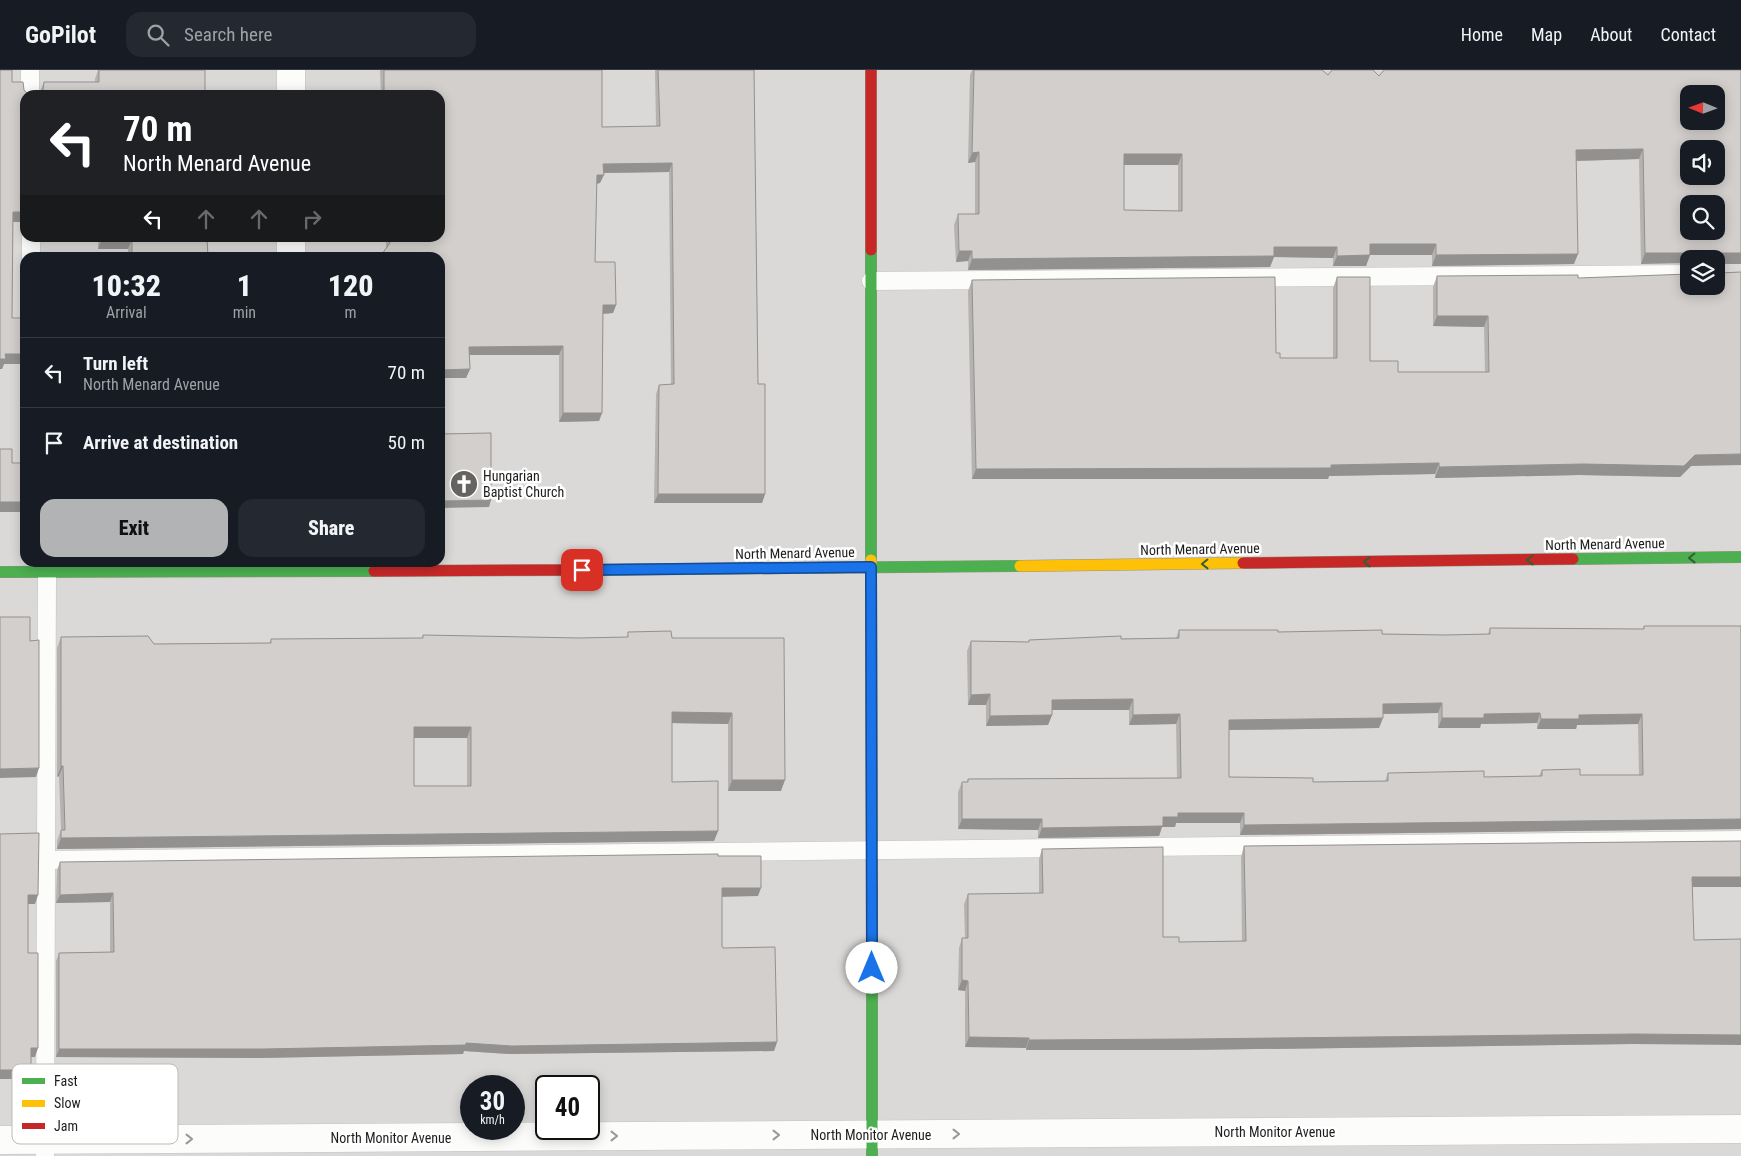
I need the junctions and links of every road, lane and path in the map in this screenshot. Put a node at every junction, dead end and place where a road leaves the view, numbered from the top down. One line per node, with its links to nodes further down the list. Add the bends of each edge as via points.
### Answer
1 (30, 70): 4 (lane)
2 (291, 70): 5 (street)
3 (871, 70): 7 (street)
4 (30, 90)
5 (291, 90)
6 (1680, 274): 7 (lane)
7 (871, 281): 11 (street)
8 (1741, 558): 11 (street, North Menard Avenue, one-way to 11)
9 (207, 567): 12 (street, North Menard Avenue)
10 (445, 567): 11 (street, North Menard Avenue)
11 (871, 567): 15 (street)
12 (37, 569): 13 (street, North Menard Avenue); 16 (lane)
13 (0, 572)
14 (1741, 840): 15 (lane)
15 (872, 850): 16 (lane); 20 (street)
16 (45, 860): 17 (lane)
17 (45, 1064)
18 (1741, 1129): 20 (street, North Monitor Avenue, one-way to 18)
19 (22, 1144): 21 (street, North Monitor Avenue)
20 (872, 1145): 21 (street, North Monitor Avenue, one-way to 20)
21 (45, 1148)

